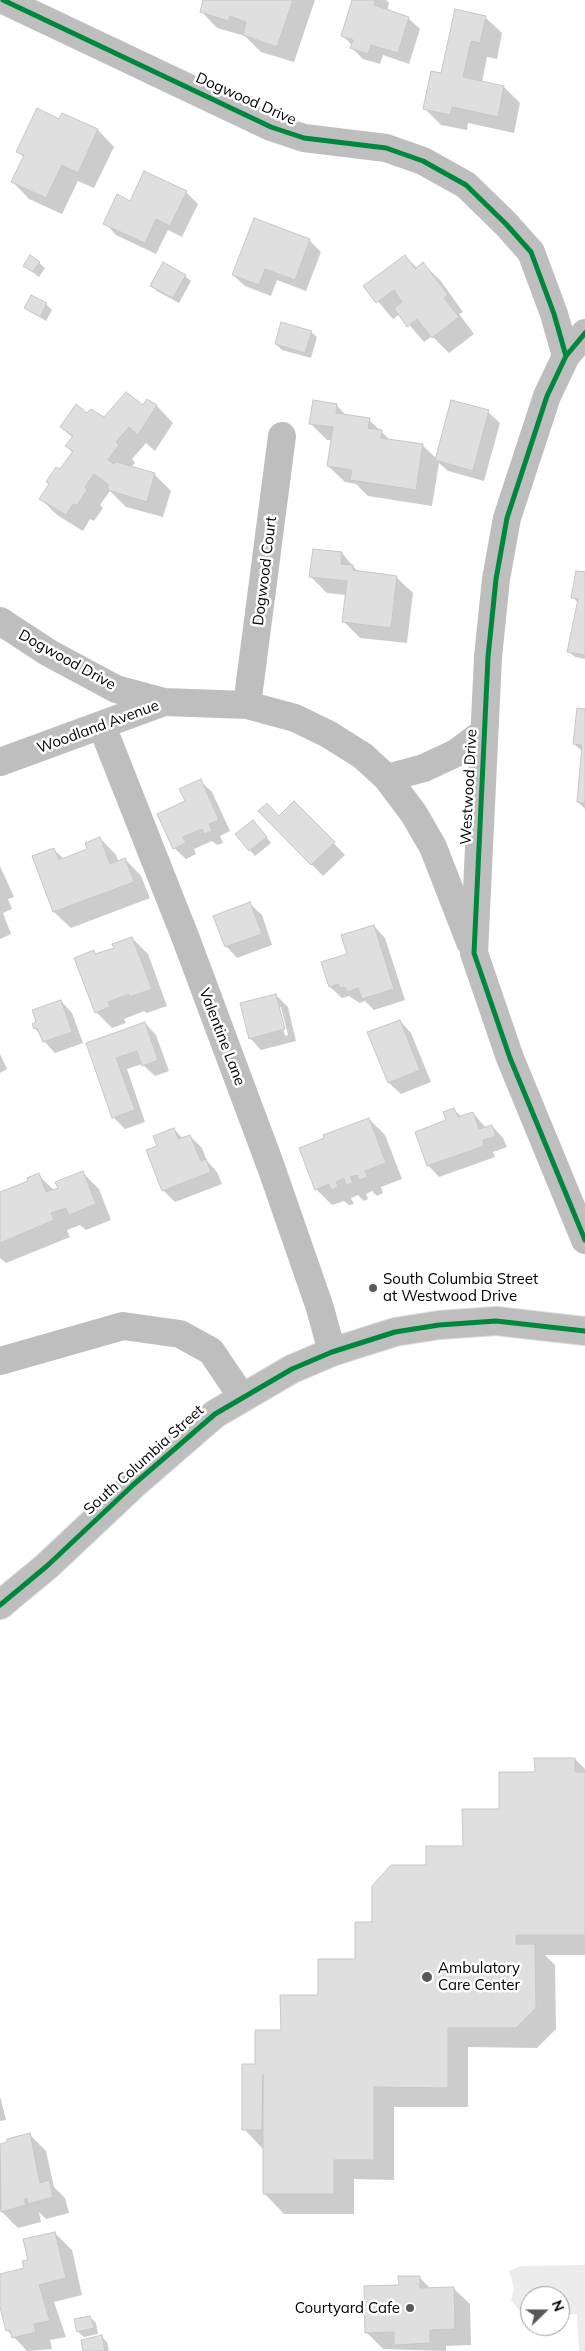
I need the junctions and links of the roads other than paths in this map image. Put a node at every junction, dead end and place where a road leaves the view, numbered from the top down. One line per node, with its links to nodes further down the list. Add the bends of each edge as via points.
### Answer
1 (3, 0): 3 (street, Dogwood Drive, via 272,127 304,138 386,148 423,161 466,185 531,252)
2 (585, 333): 3 (street, Westwood Drive)
3 (566, 356): 9 (street, Westwood Drive, via 547,396 507,518 496,579)
4 (282, 436): 7 (street, Dogwood Court)
5 (0, 621): 6 (street, Dogwood Drive, via 49,653 116,689)
6 (164, 702): 7 (street, Woodland Avenue); 8 (street, Woodland Avenue)
7 (247, 705): 11 (street, Woodland Avenue, via 295,718 328,734 363,756)
8 (102, 726): 10 (street, Woodland Avenue); 15 (street, Valentine Lane, via 271,1167)
9 (484, 732): 11 (street, via 456,752 424,768); 12 (street, Westwood Drive)
10 (0, 762)
11 (387, 778): 12 (street, Woodland Avenue, via 433,847)
12 (474, 953): 13 (street, Westwood Drive, via 510,1058)
13 (585, 1240)
14 (585, 1331): 15 (street, South Columbia Street, via 496,1321 439,1325 395,1332)
15 (332, 1352): 17 (street, South Columbia Street)
16 (0, 1361): 17 (street, via 122,1326 180,1334 211,1351)
17 (242, 1396): 18 (street, South Columbia Street, via 215,1414)
18 (0, 1605)

